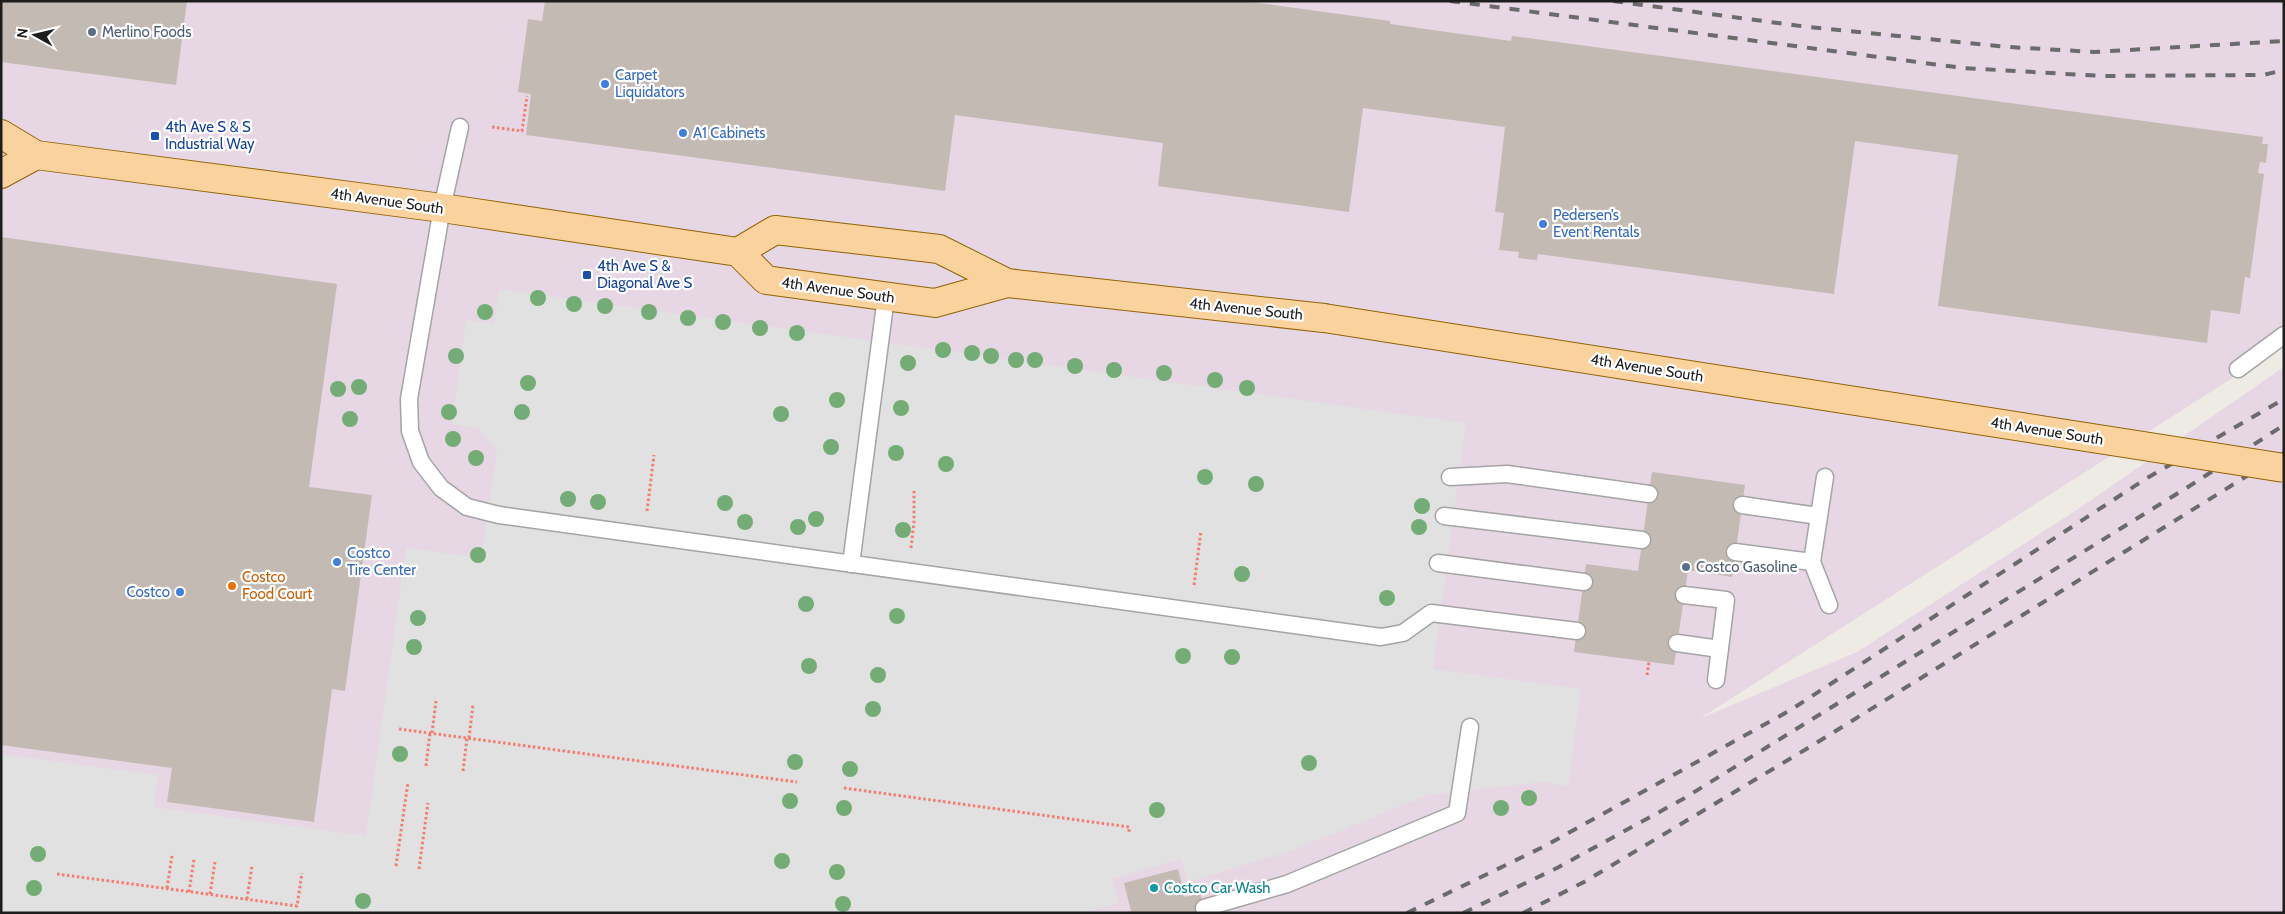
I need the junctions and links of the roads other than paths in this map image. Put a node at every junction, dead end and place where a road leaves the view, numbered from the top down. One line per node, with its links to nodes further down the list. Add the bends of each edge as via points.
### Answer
1 (460, 127): 5 (lane)
2 (1, 134): 3 (main road, 4th Avenue South)
3 (36, 156): 4 (main road); 5 (main road, 4th Avenue South)
4 (1, 174)
5 (442, 208): 6 (main road, 4th Avenue South); 22 (lane, via 409,399 410,431 420,462 441,488 467,506 499,515)
6 (738, 252): 7 (main road, 4th Avenue South, via 775,230 939,249); 8 (main road, 4th Avenue South, via 766,280)
7 (1007, 283): 8 (main road, 4th Avenue South, via 935,303); 11 (main road, 4th Avenue South, bridge, via 1324,318)
8 (886, 297): 22 (lane)
9 (2284, 336): 10 (lane)
10 (2238, 369)
11 (2284, 468)
12 (1450, 477): 14 (lane, via 1506,474)
13 (1825, 478): 17 (lane)
14 (1649, 494)
15 (1742, 505): 17 (lane)
16 (1444, 516): 18 (lane)
17 (1818, 516): 20 (lane)
18 (1642, 540)
19 (1735, 552): 20 (lane)
20 (1812, 562): 25 (lane)
21 (1438, 563): 23 (lane)
22 (851, 564): 26 (lane, via 1381,637 1403,634 1431,613)
23 (1584, 582)
24 (1684, 595): 28 (lane, via 1726,600)
25 (1829, 605)
26 (1577, 631)
27 (1677, 643): 28 (lane)
28 (1720, 649): 29 (lane)
29 (1716, 680)
30 (1470, 727): 31 (lane, via 1457,813 1287,884)
31 (1204, 908)

